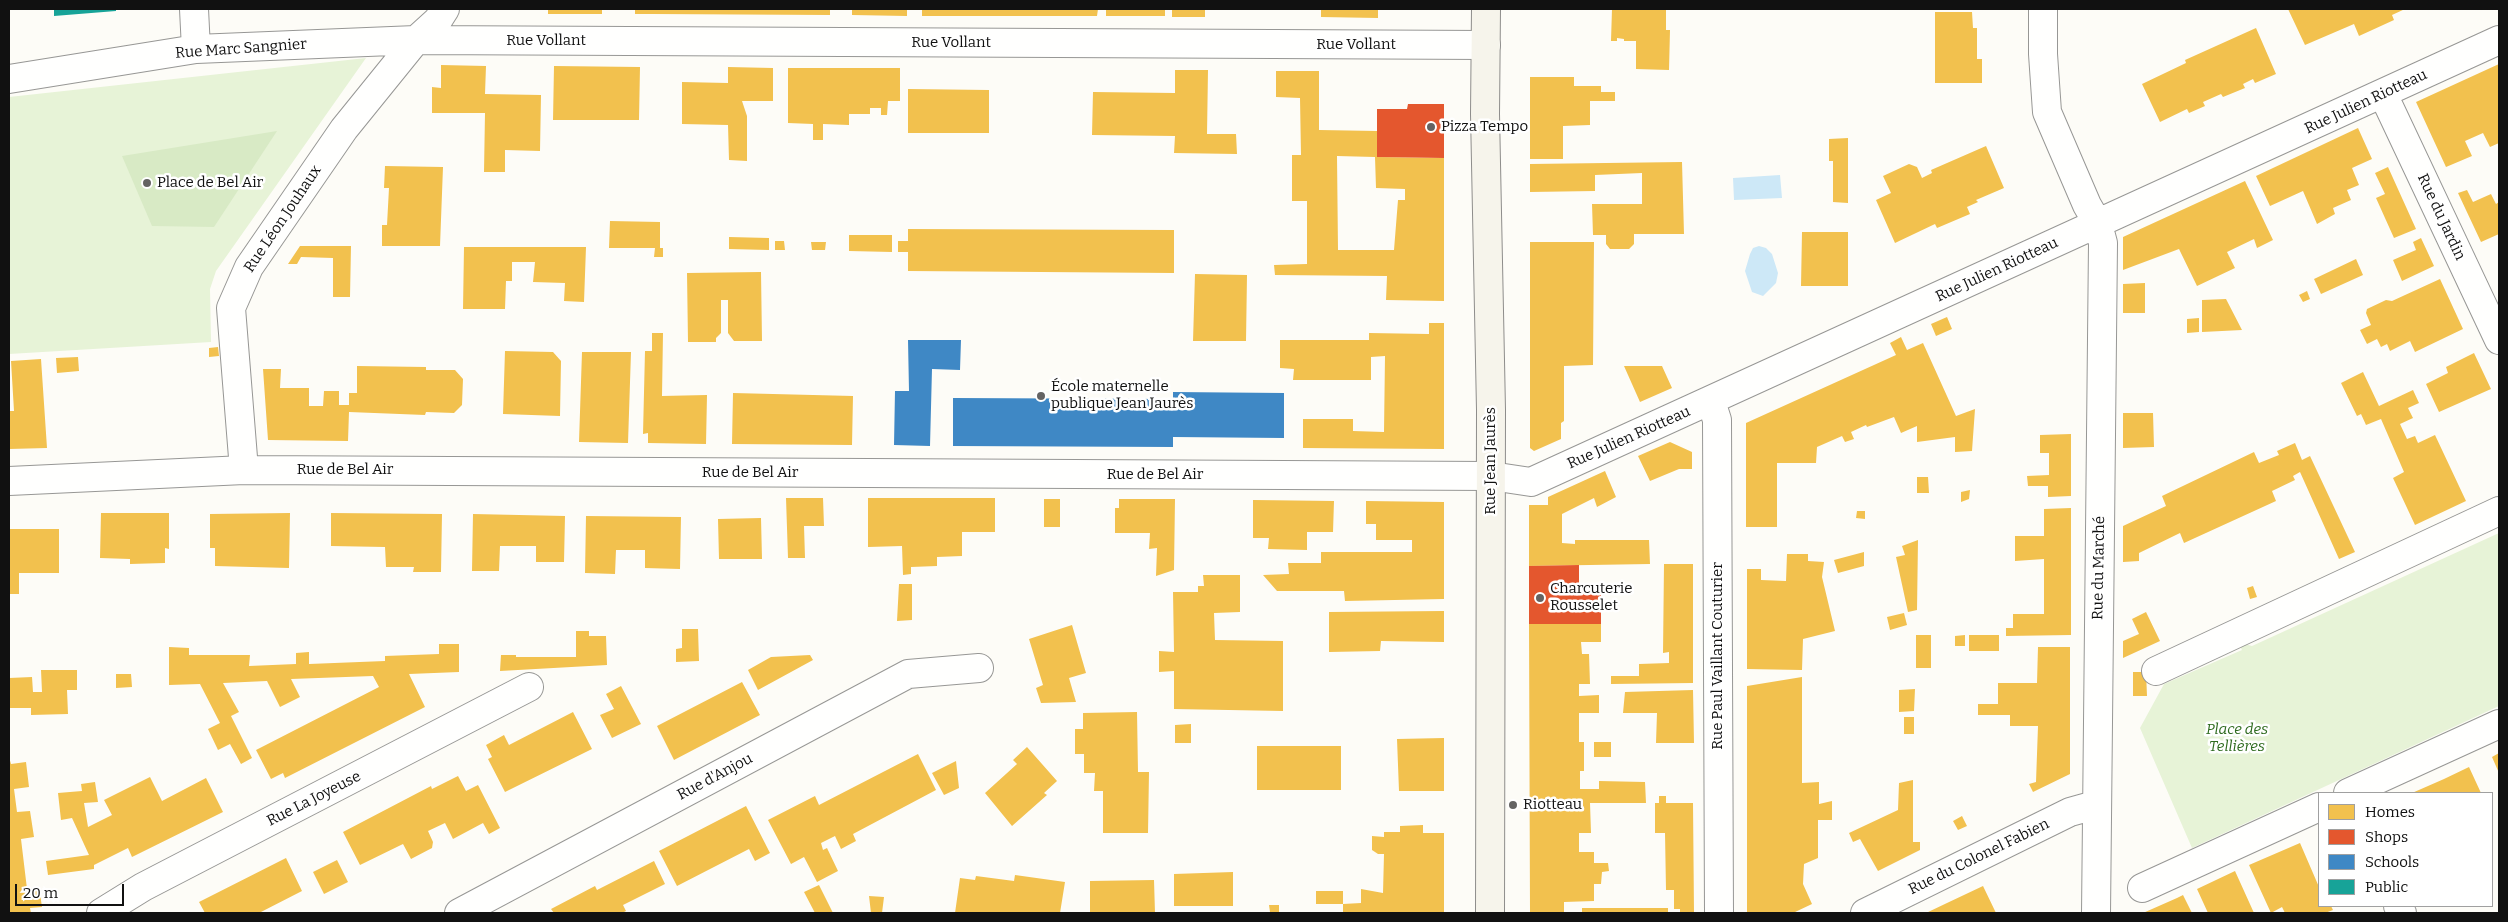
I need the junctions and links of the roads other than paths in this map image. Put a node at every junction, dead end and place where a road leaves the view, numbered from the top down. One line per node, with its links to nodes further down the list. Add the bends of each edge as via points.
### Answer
1 (194, 9): 8 (street)
2 (445, 9): 5 (street, Rue Léon Jouhaux)
3 (1486, 9): 7 (main road, Rue Jean Jaurès)
4 (2043, 9): 11 (street, Rue du Marché, via 2047,112)
5 (416, 40): 7 (street, Rue Vollant); 8 (street, Rue Marc Sangnier); 14 (street, Rue Léon Jouhaux, via 344,129 248,267 231,308)
6 (2499, 40): 10 (street, Rue Julien Riotteau)
7 (1486, 45): 15 (main road, Rue Jean Jaurès)
8 (196, 49): 9 (street, Rue Marc Sangnier)
9 (9, 79)
10 (2384, 94): 11 (street, Rue Julien Riotteau); 12 (street, Rue du Jardin)
11 (2098, 224): 13 (street, Rue Julien Riotteau); 23 (street, Rue du Marché, via 2103,243)
12 (2499, 340)
13 (1711, 401): 15 (street, Rue Julien Riotteau, via 1531,482); 29 (street, Rue Paul Vaillant Couturier, via 1717,420)
14 (244, 470): 15 (street, Rue de Bel Air); 16 (street, Rue de Bel Air)
15 (1491, 476): 28 (main road, Rue Jean Jaurès)
16 (9, 481)
17 (2499, 511): 19 (street)
18 (979, 668): 27 (street, Rue d'Anjou, via 908,674)
19 (2156, 671)
20 (528, 687): 26 (street, Rue La Joyeuse, via 142,887)
21 (2499, 724): 22 (street)
22 (2350, 792)
23 (2095, 805): 30 (street, Rue du Colonel Fabien, via 2070,812); 31 (street, Rue du Marché)
24 (2318, 807): 25 (street)
25 (2142, 888)
26 (101, 913)
27 (460, 913)
28 (1490, 913)
29 (1719, 913)
30 (1865, 913)
31 (2096, 913)

